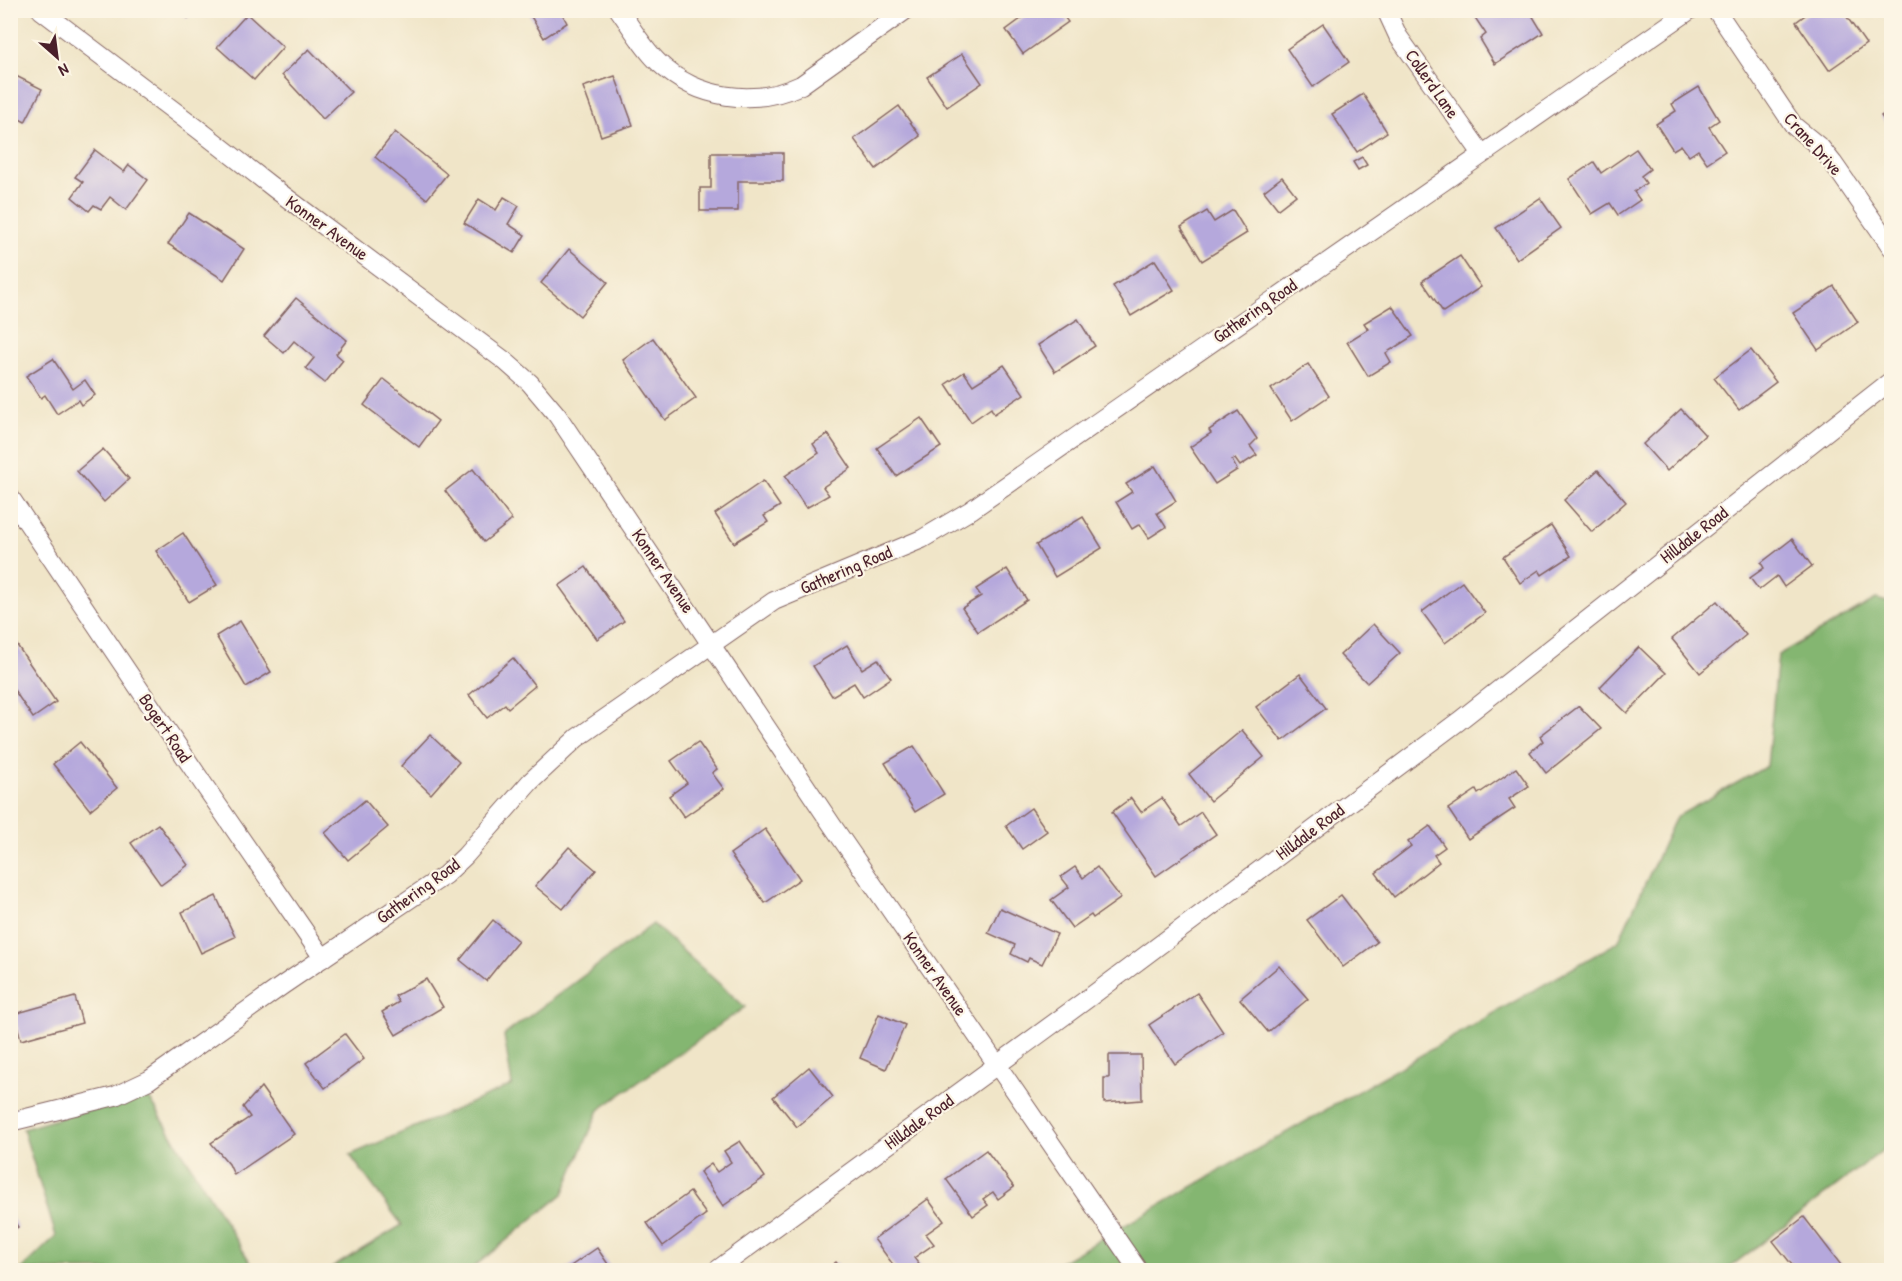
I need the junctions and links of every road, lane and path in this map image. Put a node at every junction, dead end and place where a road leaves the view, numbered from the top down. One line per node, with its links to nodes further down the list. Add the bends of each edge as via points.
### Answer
1 (41, 10): 11 (street, Konner Avenue, via 530,383)
2 (620, 10): 3 (street, via 643,45 676,76 706,92 762,98 801,85)
3 (906, 10)
4 (1386, 10): 7 (street, Collerd Lane, via 1398,36)
5 (1690, 10): 7 (street, Gathering Road)
6 (1716, 10): 8 (street, Crane Drive, via 1794,126 1821,148)
7 (1482, 154): 11 (street, Gathering Road, via 971,510 922,539 774,601)
8 (1892, 248)
9 (1892, 380): 13 (street, Hilldale Road, via 1459,721)
10 (10, 496): 12 (street, Bogert Road)
11 (713, 645): 12 (street, Gathering Road, via 577,738 530,782 445,875); 13 (street, Konner Avenue)
12 (323, 958): 14 (street, Gathering Road, via 149,1080 115,1096)
13 (998, 1065): 15 (street, Hilldale Road); 16 (street, Konner Avenue)
14 (10, 1122)
15 (717, 1270)
16 (1138, 1270)

